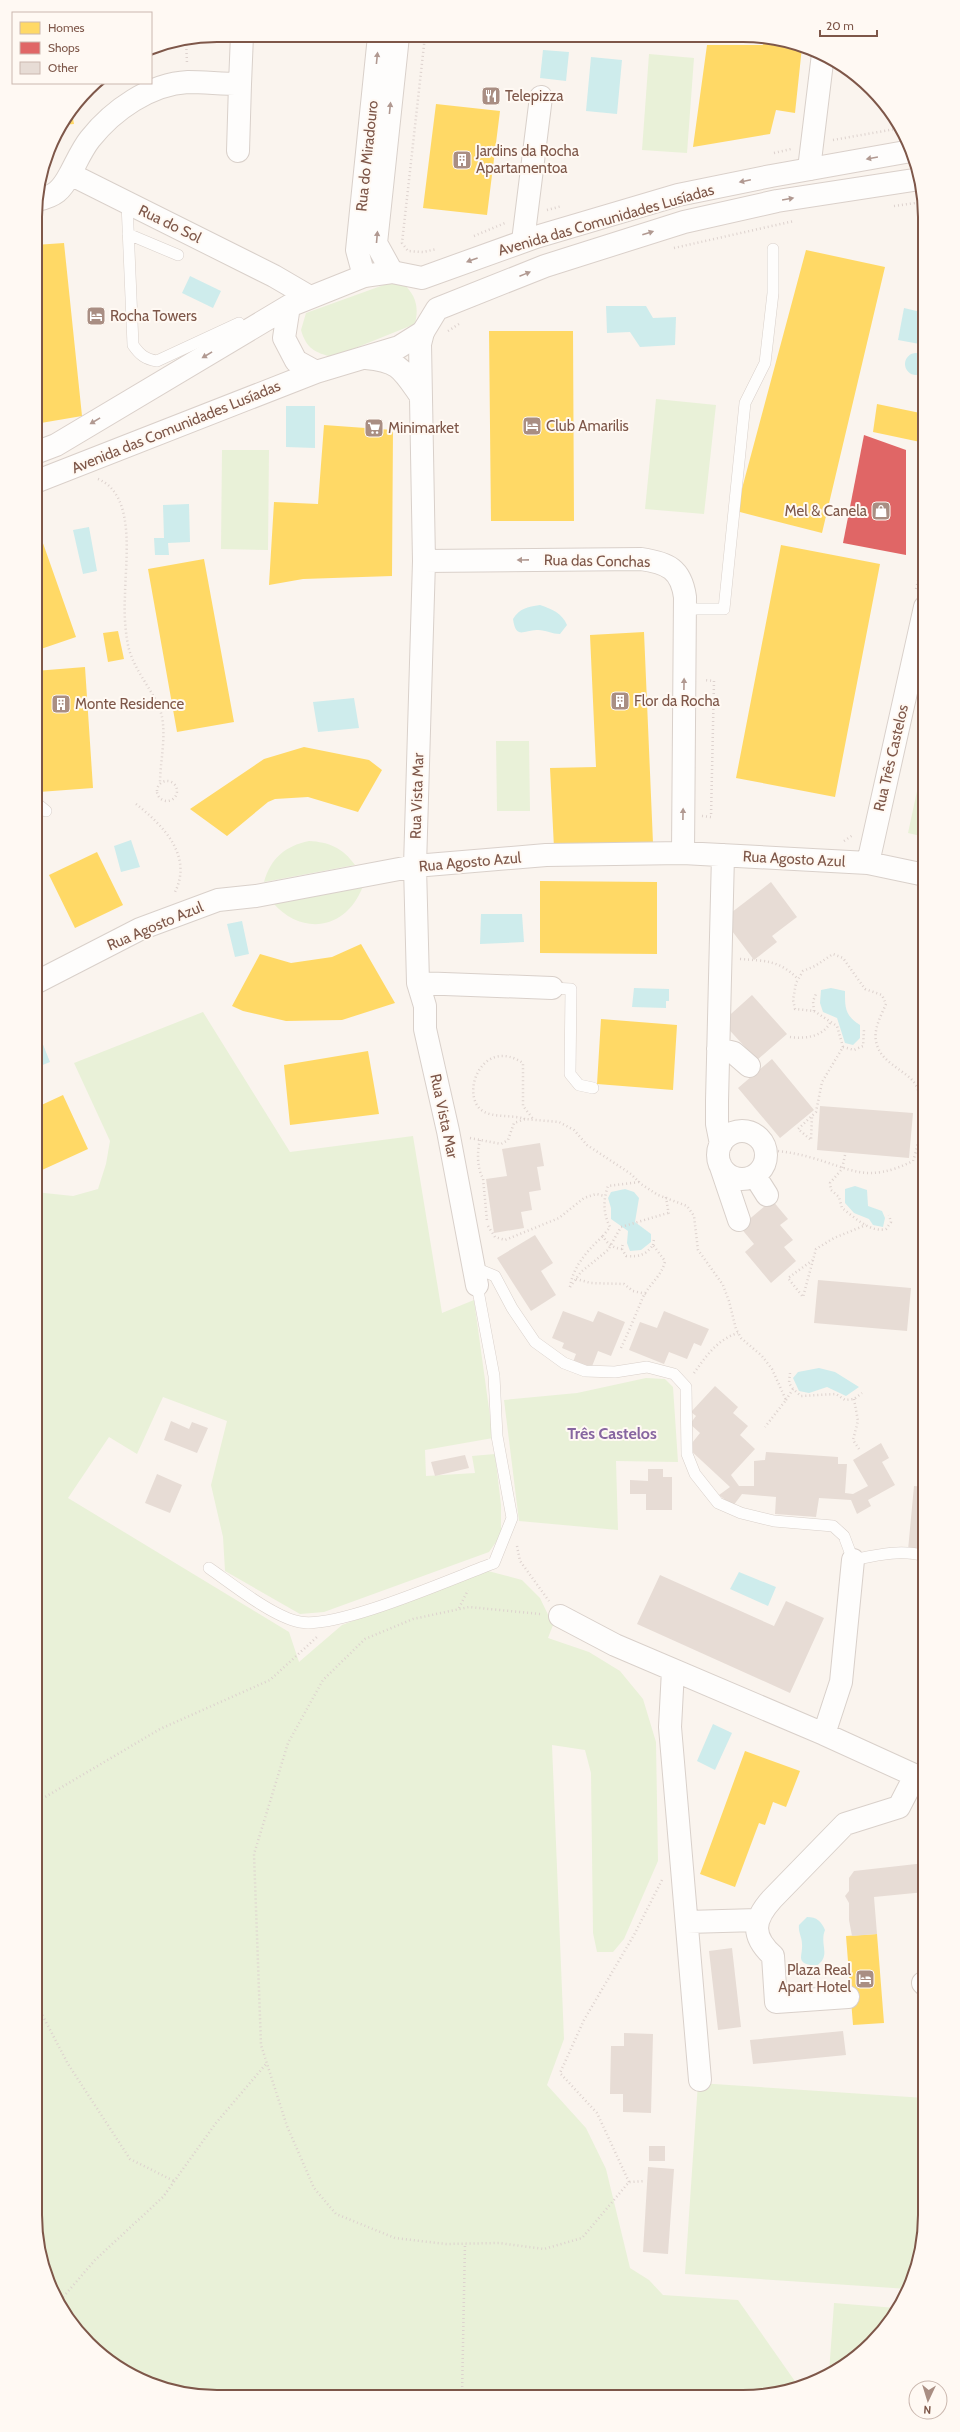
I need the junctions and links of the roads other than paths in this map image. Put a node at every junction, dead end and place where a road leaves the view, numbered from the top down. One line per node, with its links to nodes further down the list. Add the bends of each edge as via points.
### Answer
1 (242, 42): 5 (street)
2 (378, 42): 19 (street, Rua do Miradouro, one-way to 2, via 357,250)
3 (397, 42): 18 (street, Rua do Miradouro, one-way to 3, via 376,243)
4 (821, 61): 9 (street)
5 (240, 84): 8 (street); 10 (street, via 187,82 162,86 136,99 113,116 90,140)
6 (541, 97): 15 (street)
7 (906, 152): 9 (street, Avenida das Comunidades Lusíadas, one-way to 9)
8 (238, 158)
9 (810, 169): 15 (street, Avenida das Comunidades Lusíadas, one-way to 15, via 678,195)
10 (70, 174): 12 (street, via 64,185 52,196); 13 (street, Rua do Sol)
11 (914, 180): 22 (street, Avenida das Comunidades Lusíadas, one-way to 11, via 545,266 684,222 776,201)
12 (43, 198)
13 (127, 203): 14 (lane); 21 (street, Rua do Sol, via 274,276)
14 (128, 234): 17 (lane); 23 (lane, via 133,345 139,354 157,361)
15 (523, 242): 20 (street, Avenida das Comunidades Lusíadas, one-way to 20)
16 (773, 249): 31 (lane, via 773,293 765,363 745,403 724,609)
17 (178, 255)
18 (392, 272): 19 (street, Avenida das Comunidades Lusíadas); 20 (street, Avenida das Comunidades Lusíadas)
19 (364, 276): 21 (street, Avenida das Comunidades Lusíadas)
20 (422, 278): 22 (street)
21 (298, 302): 26 (street, via 284,338 296,361); 28 (street, Avenida das Comunidades Lusíadas, one-way to 28, via 56,445)
22 (437, 309): 24 (street, Avenida das Comunidades Lusíadas)
23 (239, 323)
24 (423, 332): 25 (street, Avenida das Comunidades Lusíadas, via 399,347); 27 (street, Rua Vista Mar, via 420,344)
25 (366, 358): 26 (street, Avenida das Comunidades Lusíadas); 27 (street, via 386,360 403,370)
26 (316, 372): 29 (street, Avenida das Comunidades Lusíadas)
27 (420, 395): 30 (street, Rua Vista Mar)
28 (42, 450)
29 (42, 479)
30 (424, 561): 31 (street, Rua das Conchas, one-way to 30, via 683,585 678,575 670,567 656,561); 38 (street, Rua Vista Mar)
31 (685, 609): 35 (street, Rua das Conchas, one-way to 31)
32 (918, 610): 37 (street, Rua Três Castelos)
33 (42, 808): 34 (lane)
34 (46, 811)
35 (683, 853): 36 (street, Rua Agosto Azul); 38 (street, Rua Agosto Azul, via 546,855)
36 (722, 863): 37 (street, Rua Agosto Azul); 43 (street)
37 (868, 863): 39 (street, Rua Agosto Azul)
38 (415, 866): 40 (street, Rua Agosto Azul, via 256,896 218,900 113,942); 41 (street, Rua Vista Mar)
39 (918, 874)
40 (42, 979)
41 (418, 983): 42 (street); 50 (street, Rua Vista Mar, via 426,1006 425,1029 448,1131)
42 (552, 988): 45 (lane, via 571,989 570,1074 579,1085)
43 (718, 1049): 44 (street, via 734,1053); 46 (street, via 717,1124)
44 (749, 1066)
45 (593, 1088)
46 (721, 1154): 47 (street, via 731,1176 739,1179); 47 (street, via 729,1135 745,1130 759,1136 766,1150 765,1164); 49 (street)
47 (755, 1176): 48 (street)
48 (767, 1195)
49 (739, 1220)
50 (475, 1276): 52 (lane, via 495,1276 512,1308 535,1342 564,1364 584,1371 615,1372 647,1367 674,1374 686,1387 687,1454 695,1474 718,1503 741,1514 774,1521 833,1526 844,1536); 53 (lane, via 494,1376 497,1436 512,1518 494,1563 366,1610 320,1621 300,1622 269,1608)
51 (918, 1554): 52 (lane, via 886,1553)
52 (853, 1560): 56 (street, via 840,1682)
53 (209, 1568)
54 (560, 1616): 55 (street, via 615,1645)
55 (673, 1670): 56 (street); 60 (street, via 670,1727)
56 (824, 1734): 57 (street)
57 (918, 1777)
58 (918, 1781): 59 (street, via 899,1807 845,1824 762,1910)
59 (758, 1920): 60 (street); 61 (street, via 758,1936 773,1956 776,2002)
60 (687, 1922): 62 (street)
61 (848, 1997)
62 (700, 2080)

